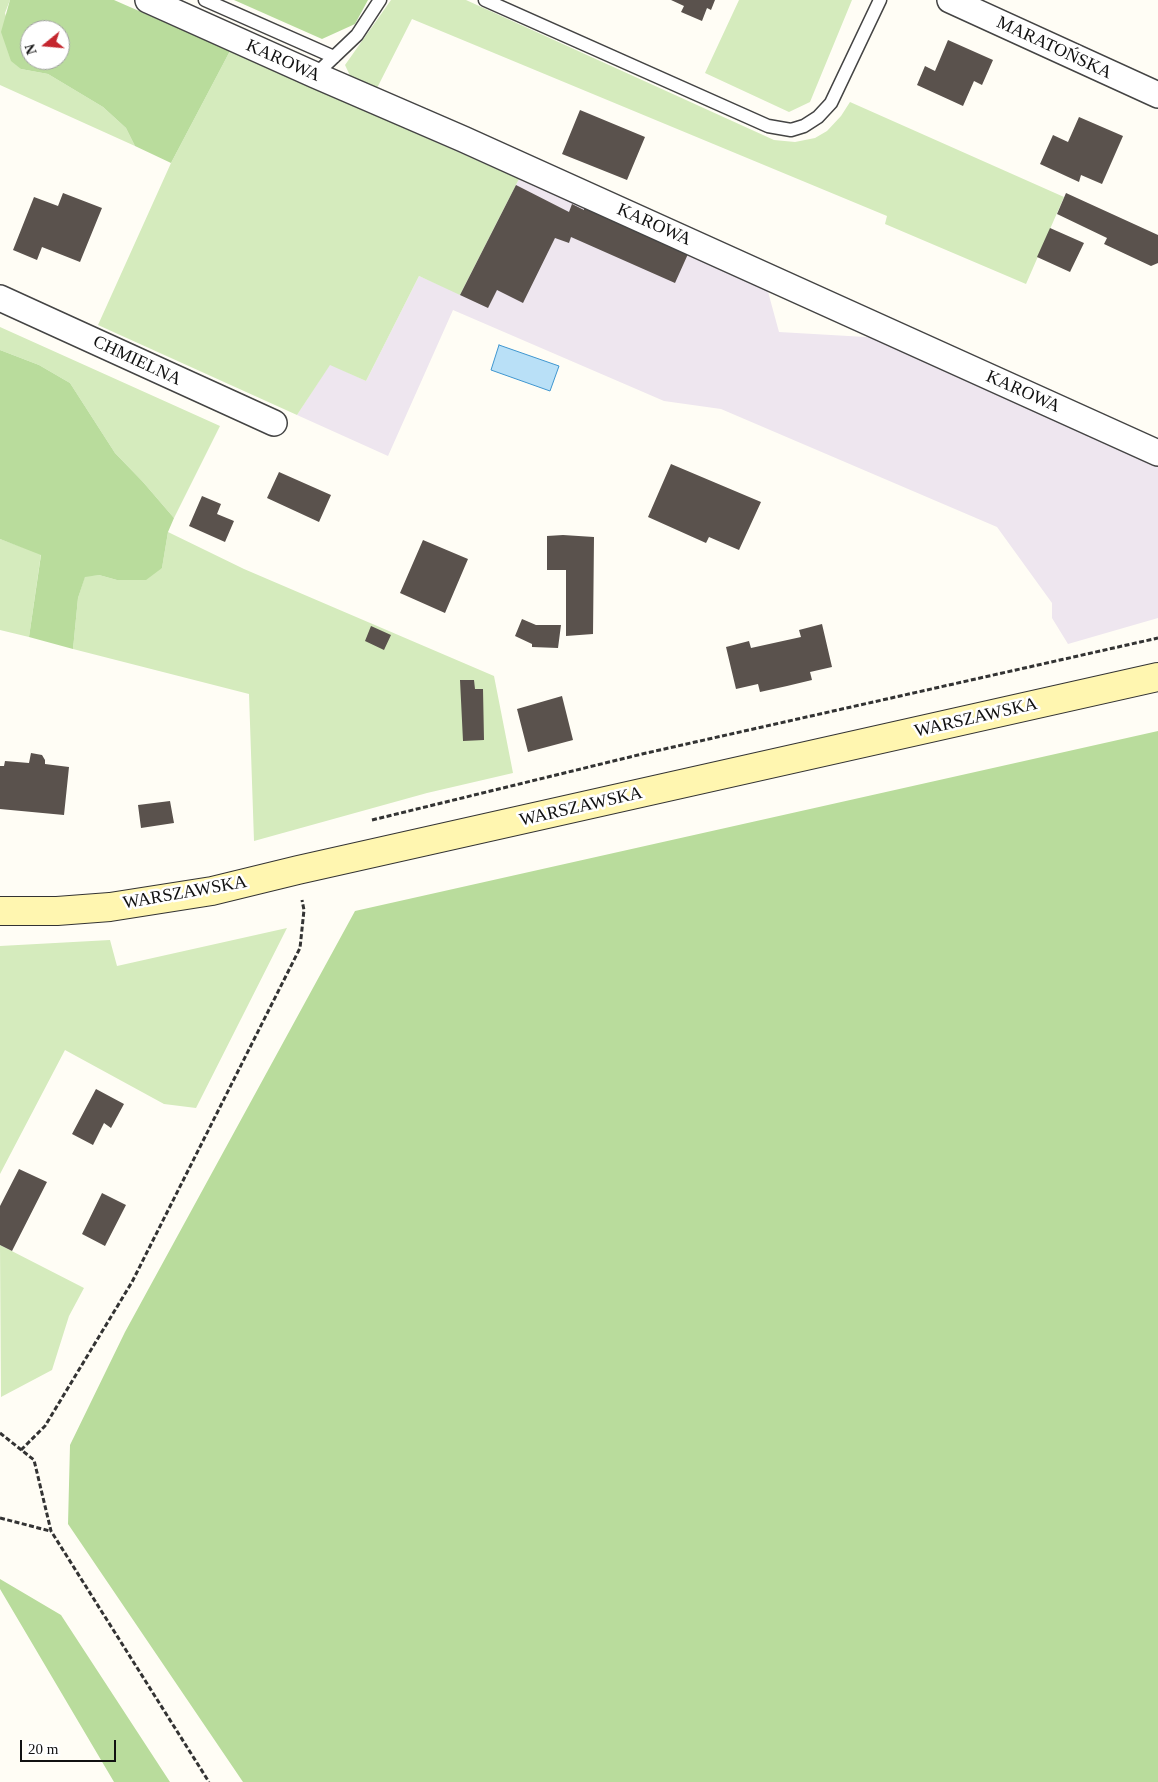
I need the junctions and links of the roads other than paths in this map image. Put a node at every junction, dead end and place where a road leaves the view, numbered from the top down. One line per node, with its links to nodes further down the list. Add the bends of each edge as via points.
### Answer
1 (148, 0): 8 (street, KAROWA)
2 (206, 0): 7 (lane)
3 (380, 0): 7 (lane, via 357,34)
4 (485, 0): 5 (lane, via 768,126 791,130 818,117 830,103)
5 (880, 0)
6 (950, 0): 9 (street, MARATOŃSKA)
7 (334, 57): 8 (lane)
8 (315, 75): 12 (street, KAROWA)
9 (1158, 95)
10 (0, 298): 11 (street, CHMIELNA)
11 (274, 423)
12 (1158, 453)
13 (1158, 677): 14 (main road, WARSZAWSKA, via 212,891 110,907)
14 (0, 911)

